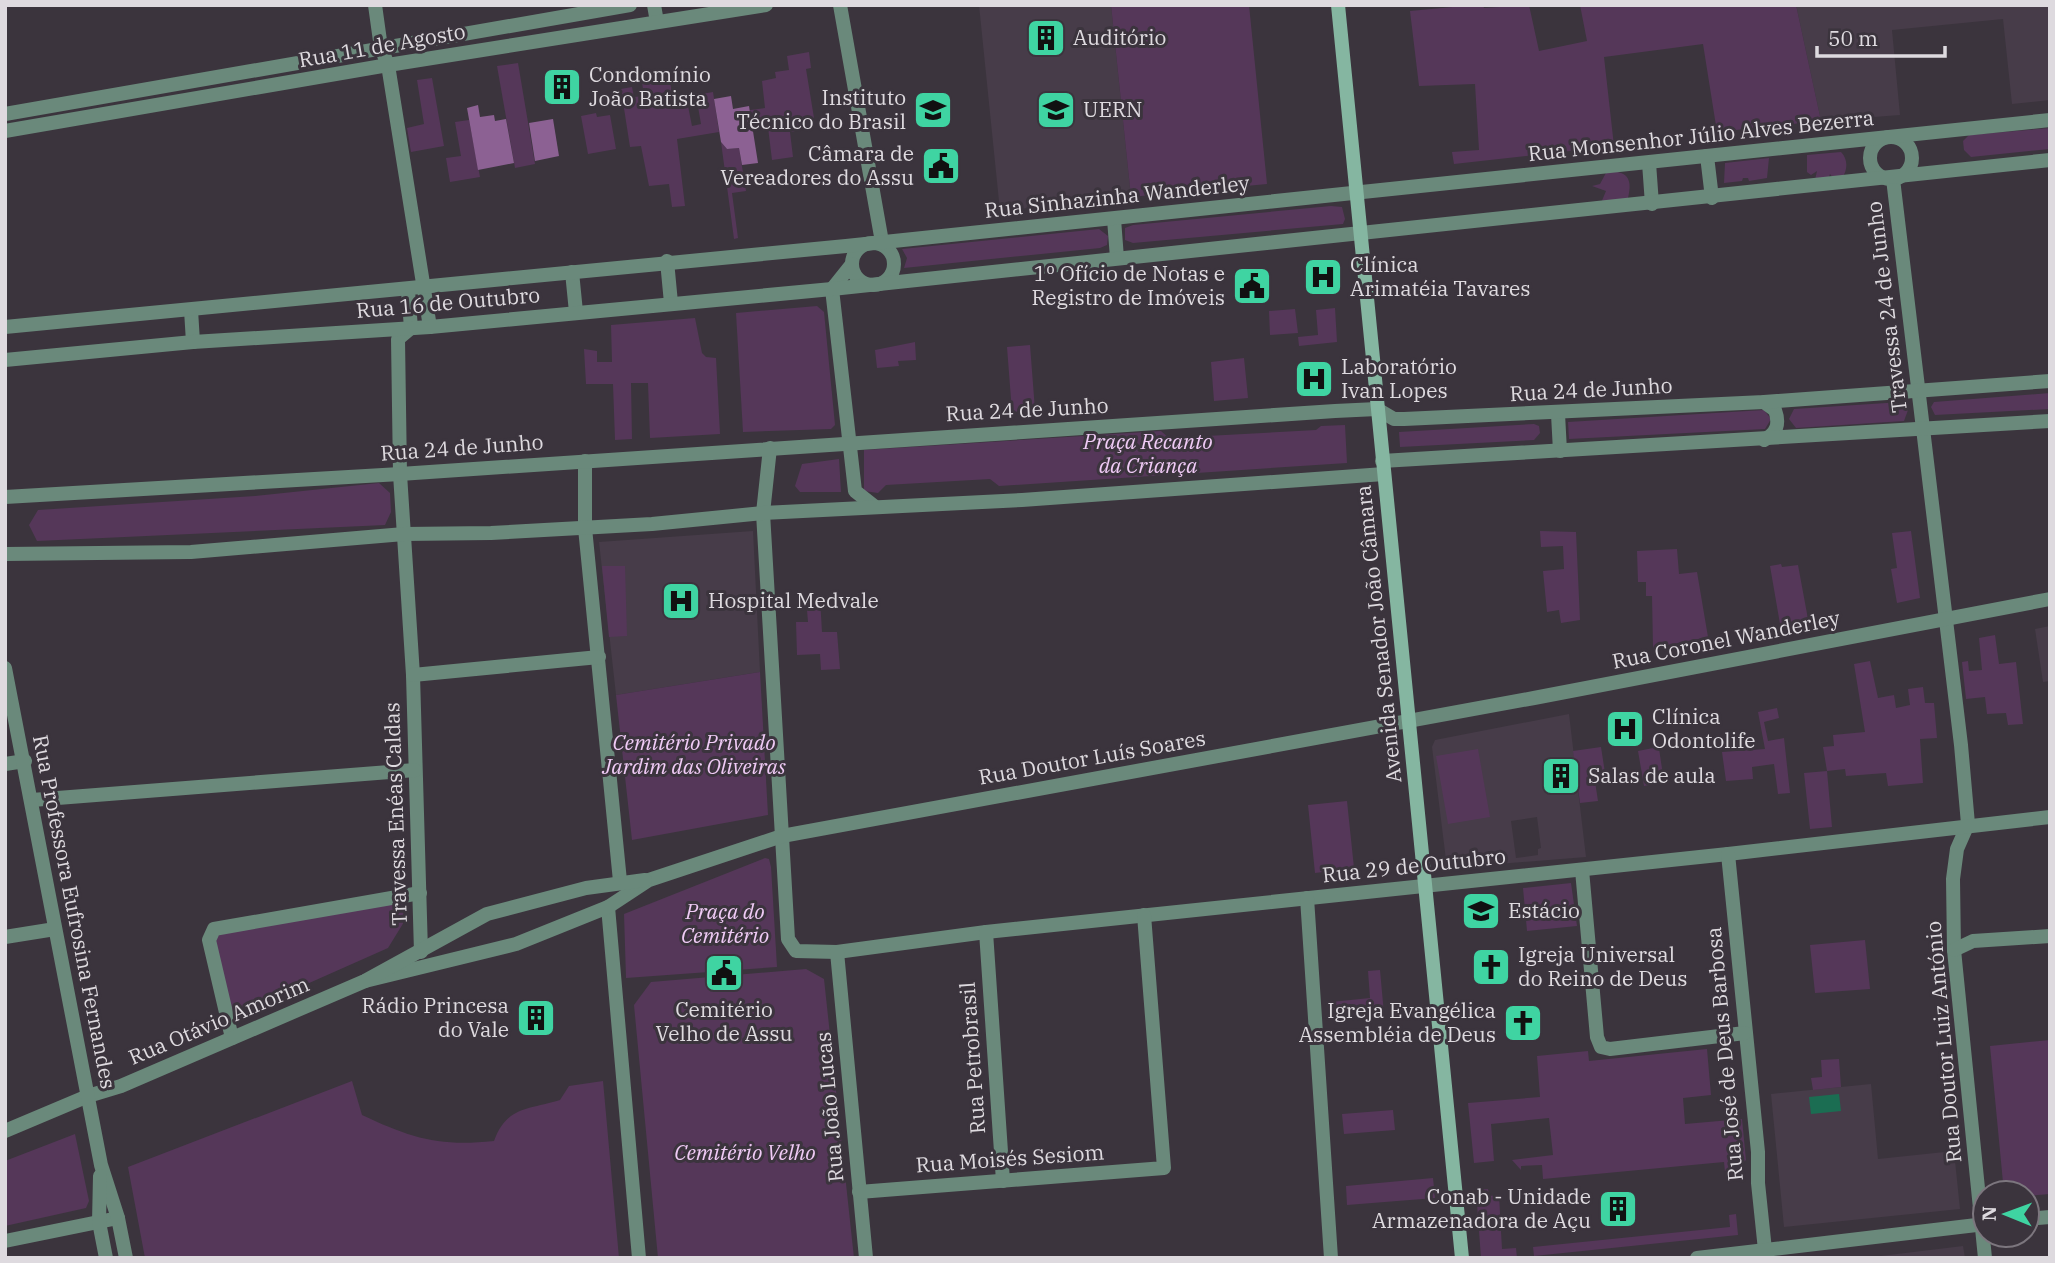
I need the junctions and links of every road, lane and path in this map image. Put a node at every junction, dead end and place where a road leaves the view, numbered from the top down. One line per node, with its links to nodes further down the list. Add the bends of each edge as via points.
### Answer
1 (375, 5): 8 (street)
2 (630, 5): 8 (street, Rua 11 de Agosto)
3 (654, 5): 7 (street)
4 (766, 5): 7 (street, Rua 11 de Agosto)
5 (841, 5): 27 (street)
6 (1338, 5): 22 (main road, Avenida Senador João Câmara)
7 (657, 22): 9 (street, Rua 11 de Agosto)
8 (381, 48): 9 (street); 10 (street, Rua 11 de Agosto)
9 (388, 65): 12 (street, Rua 11 de Agosto); 34 (street)
10 (202, 79): 11 (street, Rua 11 de Agosto); 12 (street)
11 (114, 95): 13 (street); 14 (street, Rua 11 de Agosto)
12 (208, 98): 13 (street, Rua 11 de Agosto)
13 (120, 113): 16 (street, Rua 11 de Agosto)
14 (5, 114)
15 (2050, 120): 17 (street, Rua Monsenhor Júlio Alves Bezerra)
16 (5, 131)
17 (1888, 137): 18 (street, Rua Monsenhor Júlio Alves Bezerra); 21 (street, via 1872,149 1871,162 1881,177); 21 (street, via 1905,143 1911,153 1908,170)
18 (1707, 156): 20 (street, Rua Monsenhor Júlio Alves Bezerra); 23 (street)
19 (2050, 160): 21 (street)
20 (1648, 163): 22 (street, Rua Monsenhor Júlio Alves Bezerra); 24 (street)
21 (1893, 179): 23 (street); 44 (street, Travessa 24 de Junho)
22 (1356, 192): 25 (street, Rua Sinhazinha Wanderley); 26 (main road, Avenida Senador João Câmara)
23 (1712, 198): 24 (street)
24 (1652, 204): 26 (street)
25 (1114, 219): 27 (street, Rua Sinhazinha Wanderley); 28 (street)
26 (1360, 234): 28 (street); 47 (main road, Avenida Senador João Câmara)
27 (876, 243): 29 (street, Rua 16 de Outubro); 30 (street, via 858,249); 32 (street, via 886,248 893,262 889,277)
28 (1117, 258): 32 (street, Rua 16 de Outubro)
29 (667, 261): 31 (street, Rua 16 de Outubro); 35 (street)
30 (852, 264): 32 (street, via 859,280); 33 (street)
31 (572, 272): 34 (street, Rua 16 de Outubro); 37 (street)
32 (874, 285): 33 (street, Rua 16 de Outubro)
33 (832, 289): 35 (street, Rua 16 de Outubro); 53 (street)
34 (415, 290): 36 (street, Rua 16 de Outubro); 39 (street); 40 (street, Travessa Enéas Caldas)
35 (671, 303): 37 (street, Rua 16 de Outubro)
36 (191, 310): 38 (street, Rua 16 de Outubro); 41 (street)
37 (576, 312): 39 (street, Rua 16 de Outubro)
38 (5, 327)
39 (430, 327): 40 (street, Rua 16 de Outubro)
40 (411, 328): 41 (street, Rua 16 de Outubro); 58 (street, Travessa Enéas Caldas, via 398,339)
41 (193, 342): 42 (street, Rua 16 de Outubro)
42 (5, 360)
43 (2050, 381): 44 (street, Rua 24 de Junho)
44 (1917, 390): 45 (street, Rua 24 de Junho); 50 (street, Travessa 24 de Junho)
45 (1797, 400): 46 (street, Rua 24 de Junho); 51 (street, via 1785,419)
46 (1764, 402): 48 (street, Rua 24 de Junho); 52 (street, via 1775,411 1778,425)
47 (1377, 409): 48 (street, Rua 24 de Junho, via 1394,419); 53 (street, Rua 24 de Junho); 57 (main road, Avenida Senador João Câmara)
48 (1558, 414): 55 (street)
49 (2050, 421): 50 (street)
50 (1923, 430): 51 (street); 66 (street, Travessa 24 de Junho)
51 (1798, 437): 52 (street)
52 (1764, 440): 55 (street)
53 (849, 441): 54 (street, Rua 24 de Junho); 60 (street, via 855,491)
54 (770, 448): 56 (street, Rua 24 de Junho); 61 (street)
55 (1560, 451): 57 (street)
56 (585, 461): 58 (street, Rua 24 de Junho); 62 (street)
57 (1383, 467): 60 (street, via 1022,500); 70 (main road, Avenida Senador João Câmara)
58 (400, 474): 59 (street, Rua 24 de Junho); 63 (street, Travessa Enéas Caldas)
59 (5, 497)
60 (874, 506): 61 (street)
61 (763, 513): 62 (street); 77 (street)
62 (585, 528): 63 (street); 67 (street)
63 (404, 534): 64 (street, via 191,552); 69 (street, Travessa Enéas Caldas)
64 (5, 554)
65 (2050, 599): 66 (street, Rua Coronel Wanderley)
66 (1947, 619): 70 (street, Rua Coronel Wanderley); 76 (street, Travessa 24 de Junho)
67 (599, 657): 69 (street, Travessa Enéas Caldas); 81 (street)
68 (5, 668): 71 (street, Rua Professora Eufrosina Fernandes)
69 (412, 675): 73 (street, Travessa Enéas Caldas)
70 (1409, 721): 77 (street, Rua Doutor Luís Soares); 82 (main road, Avenida Senador João Câmara)
71 (24, 761): 72 (street); 74 (street, Rua Professora Eufrosina Fernandes)
72 (5, 764)
73 (415, 770): 74 (street); 83 (street, Travessa Enéas Caldas)
74 (32, 800): 87 (street, Rua Professora Eufrosina Fernandes)
75 (2050, 817): 76 (street, Rua 29 de Outubro)
76 (1968, 824): 78 (street, Rua 29 de Outubro, via 1957,829); 91 (street, Rua Doutor Luiz António, via 1957,849 1953,879)
77 (782, 836): 80 (street, Rua Otávio Amorim); 93 (street, Rua 29 de Outubro, via 788,939 796,951)
78 (1728, 854): 79 (street, Rua 29 de Outubro); 95 (street, Rua José de Deus Barbosa)
79 (1582, 870): 82 (street, Rua 29 de Outubro); 95 (street, via 1601,1047)
80 (649, 880): 81 (street, Rua Otávio Amorim); 85 (street, Rua Otávio Amorim)
81 (620, 881): 92 (street, Rua Otávio Amorim, via 487,914)
82 (1426, 885): 84 (street, Rua 29 de Outubro); 113 (main road, Avenida Senador João Câmara)
83 (419, 893): 92 (street, Travessa Enéas Caldas); 96 (street, via 214,929 209,940)
84 (1307, 898): 86 (street, Rua 29 de Outubro); 112 (street)
85 (608, 907): 94 (street, Rua Otávio Amorim, via 497,950); 110 (street)
86 (1144, 915): 88 (street, Rua 29 de Outubro); 101 (street, Rua Moisés Sesiom, via 1164,1168)
87 (55, 929): 90 (street); 97 (street, Rua Professora Eufrosina Fernandes)
88 (986, 932): 93 (street, Rua 29 de Outubro); 101 (street, Rua Petrobrasil)
89 (2050, 936): 91 (street, via 1973,941)
90 (5, 937)
91 (1954, 950): 100 (street, Rua Doutor Luiz António)
92 (421, 952): 94 (street, Rua Otávio Amorim)
93 (837, 952): 102 (street, Rua João Lucas)
94 (365, 981): 96 (street, Rua Otávio Amorim)
95 (1745, 1033): 107 (street, Rua José de Deus Barbosa)
96 (232, 1038): 97 (street, Rua Otávio Amorim)
97 (88, 1096): 98 (street, Rua Otávio Amorim); 99 (street, Rua Professora Eufrosina Fernandes)
98 (5, 1131)
99 (101, 1164): 103 (street); 104 (street)
100 (1978, 1179)
101 (1003, 1181): 102 (street, Rua Moisés Sesiom)
102 (859, 1192): 111 (street, Rua João Lucas)
103 (118, 1218): 104 (street); 109 (street)
104 (99, 1222): 106 (street); 108 (street)
105 (1971, 1225): 107 (street)
106 (5, 1241)
107 (1765, 1250): 114 (street)
108 (106, 1258)
109 (126, 1258)
110 (639, 1258)
111 (866, 1258)
112 (1331, 1258)
113 (1462, 1258)
114 (1697, 1258)

